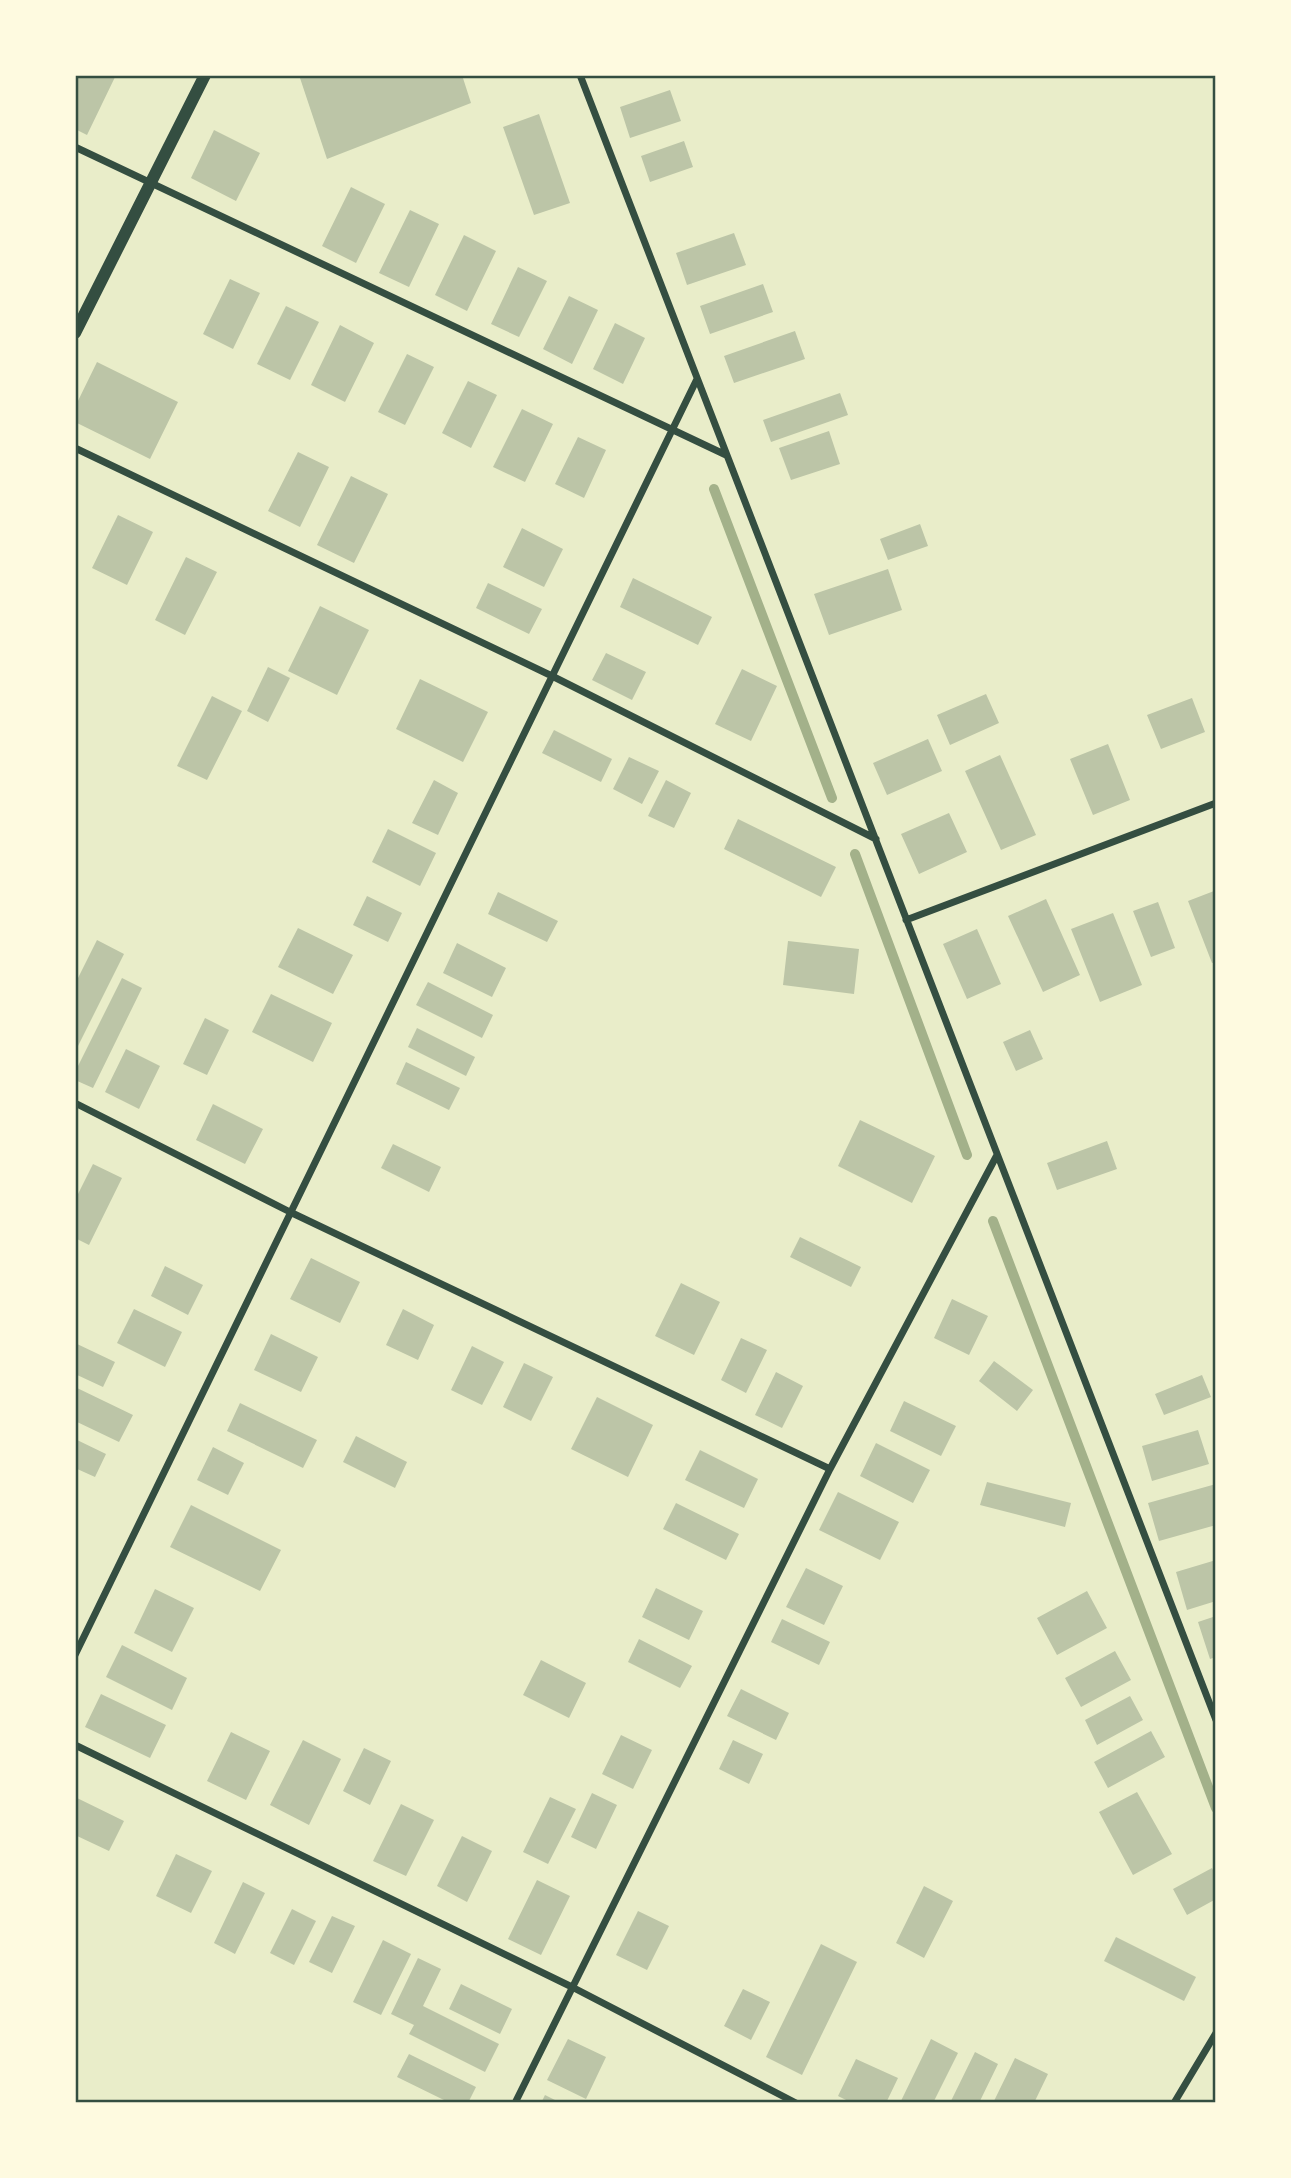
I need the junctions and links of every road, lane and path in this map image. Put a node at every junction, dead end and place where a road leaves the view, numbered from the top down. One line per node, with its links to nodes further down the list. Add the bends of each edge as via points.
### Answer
1 (205, 75): 4 (street)
2 (580, 75): 6 (street)
3 (75, 147): 4 (street)
4 (151, 183): 5 (street); 7 (street)
5 (75, 333)
6 (698, 379): 7 (street); 9 (street)
7 (671, 430): 9 (street); 10 (street)
8 (75, 448): 10 (street)
9 (726, 455): 12 (street)
10 (552, 676): 12 (street); 16 (street)
11 (1216, 803): 13 (street)
12 (876, 839): 13 (street)
13 (906, 920): 15 (street)
14 (75, 1103): 16 (street)
15 (997, 1155): 17 (street); 19 (street)
16 (290, 1212): 17 (street); 18 (street)
17 (830, 1469): 21 (street)
18 (75, 1655)
19 (1216, 1720)
20 (75, 1745): 21 (street)
21 (572, 1987): 23 (street); 24 (street)
22 (1216, 2033): 25 (street)
23 (515, 2103)
24 (796, 2103)
25 (1174, 2103)

